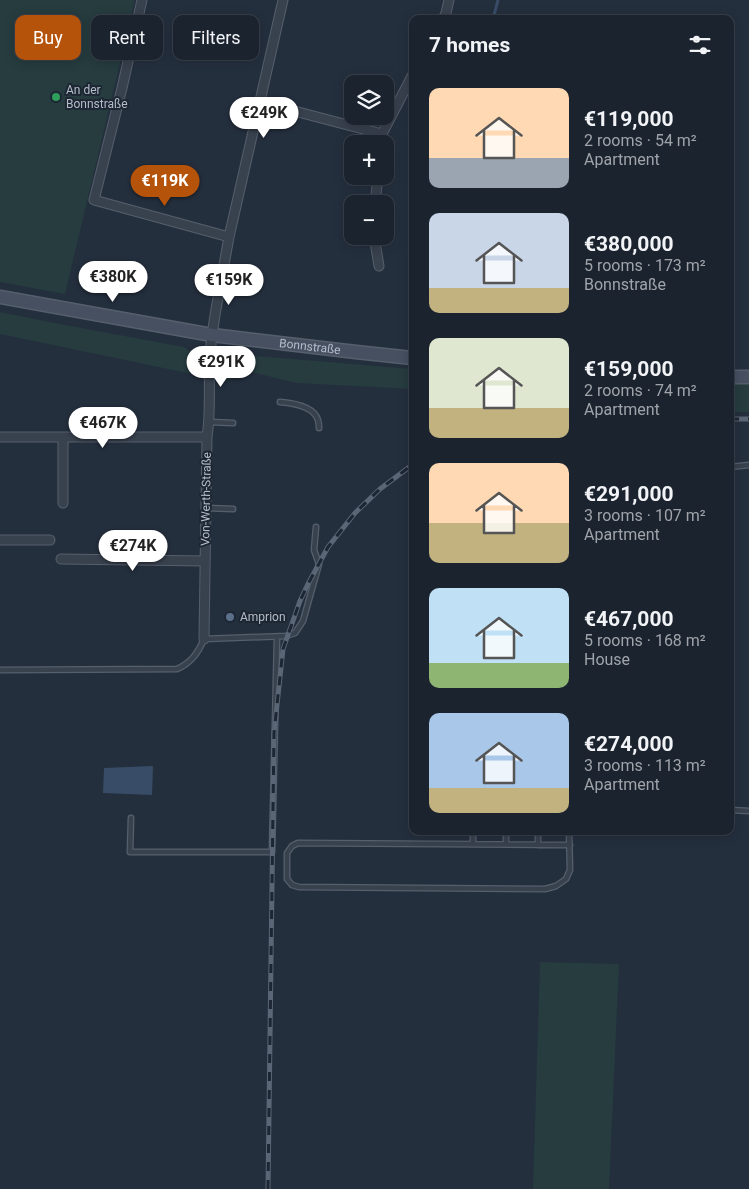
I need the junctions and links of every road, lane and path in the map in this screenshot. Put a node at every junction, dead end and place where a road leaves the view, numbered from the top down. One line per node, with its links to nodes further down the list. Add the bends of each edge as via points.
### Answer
1 (142, 0): 8 (street, via 94,200)
2 (283, 0): 6 (street, Von-Werth-Straße)
3 (449, 0): 4 (street)
4 (444, 15)
5 (409, 82): 7 (street)
6 (260, 102): 7 (street); 8 (street, Von-Werth-Straße)
7 (382, 134)
8 (229, 237): 12 (street, Von-Werth-Straße)
9 (376, 245): 10 (street)
10 (379, 266)
11 (0, 297): 12 (main road, Bonnstraße)
12 (212, 335): 13 (main road, Bonnstraße); 17 (street, Von-Werth-Straße)
13 (409, 358)
14 (734, 377): 15 (main road)
15 (749, 377)
16 (280, 402): 19 (lane, via 292,403 314,413)
17 (209, 422): 18 (lane); 21 (street, Von-Werth-Straße)
18 (234, 423)
19 (319, 428)
20 (0, 437): 22 (street, Von-Werth-Straße)
21 (207, 437): 22 (street, Von-Werth-Straße); 26 (street, Von-Werth-Straße)
22 (63, 438): 25 (street)
23 (749, 465): 24 (lane)
24 (734, 467)
25 (63, 503)
26 (205, 508): 27 (lane); 32 (street, Von-Werth-Straße)
27 (232, 509)
28 (316, 527): 33 (lane, via 314,550 319,564 303,621 295,633)
29 (0, 540): 30 (street)
30 (50, 540)
31 (61, 559): 32 (street, Von-Werth-Straße)
32 (205, 561): 34 (street, Von-Werth-Straße)
33 (277, 636): 34 (lane); 38 (lane, via 272,852 130,852)
34 (204, 639): 35 (lane, via 195,656 177,669)
35 (0, 670)
36 (734, 810): 37 (lane)
37 (749, 811)
38 (131, 818)
39 (473, 835): 43 (lane)
40 (506, 835): 44 (lane)
41 (538, 835): 45 (lane)
42 (569, 835): 46 (lane)
43 (473, 844): 44 (lane); 46 (lane, via 298,843 287,853 287,878 299,887 545,889 566,879 570,870)
44 (506, 844): 45 (lane)
45 (538, 845): 46 (lane)
46 (570, 845)

